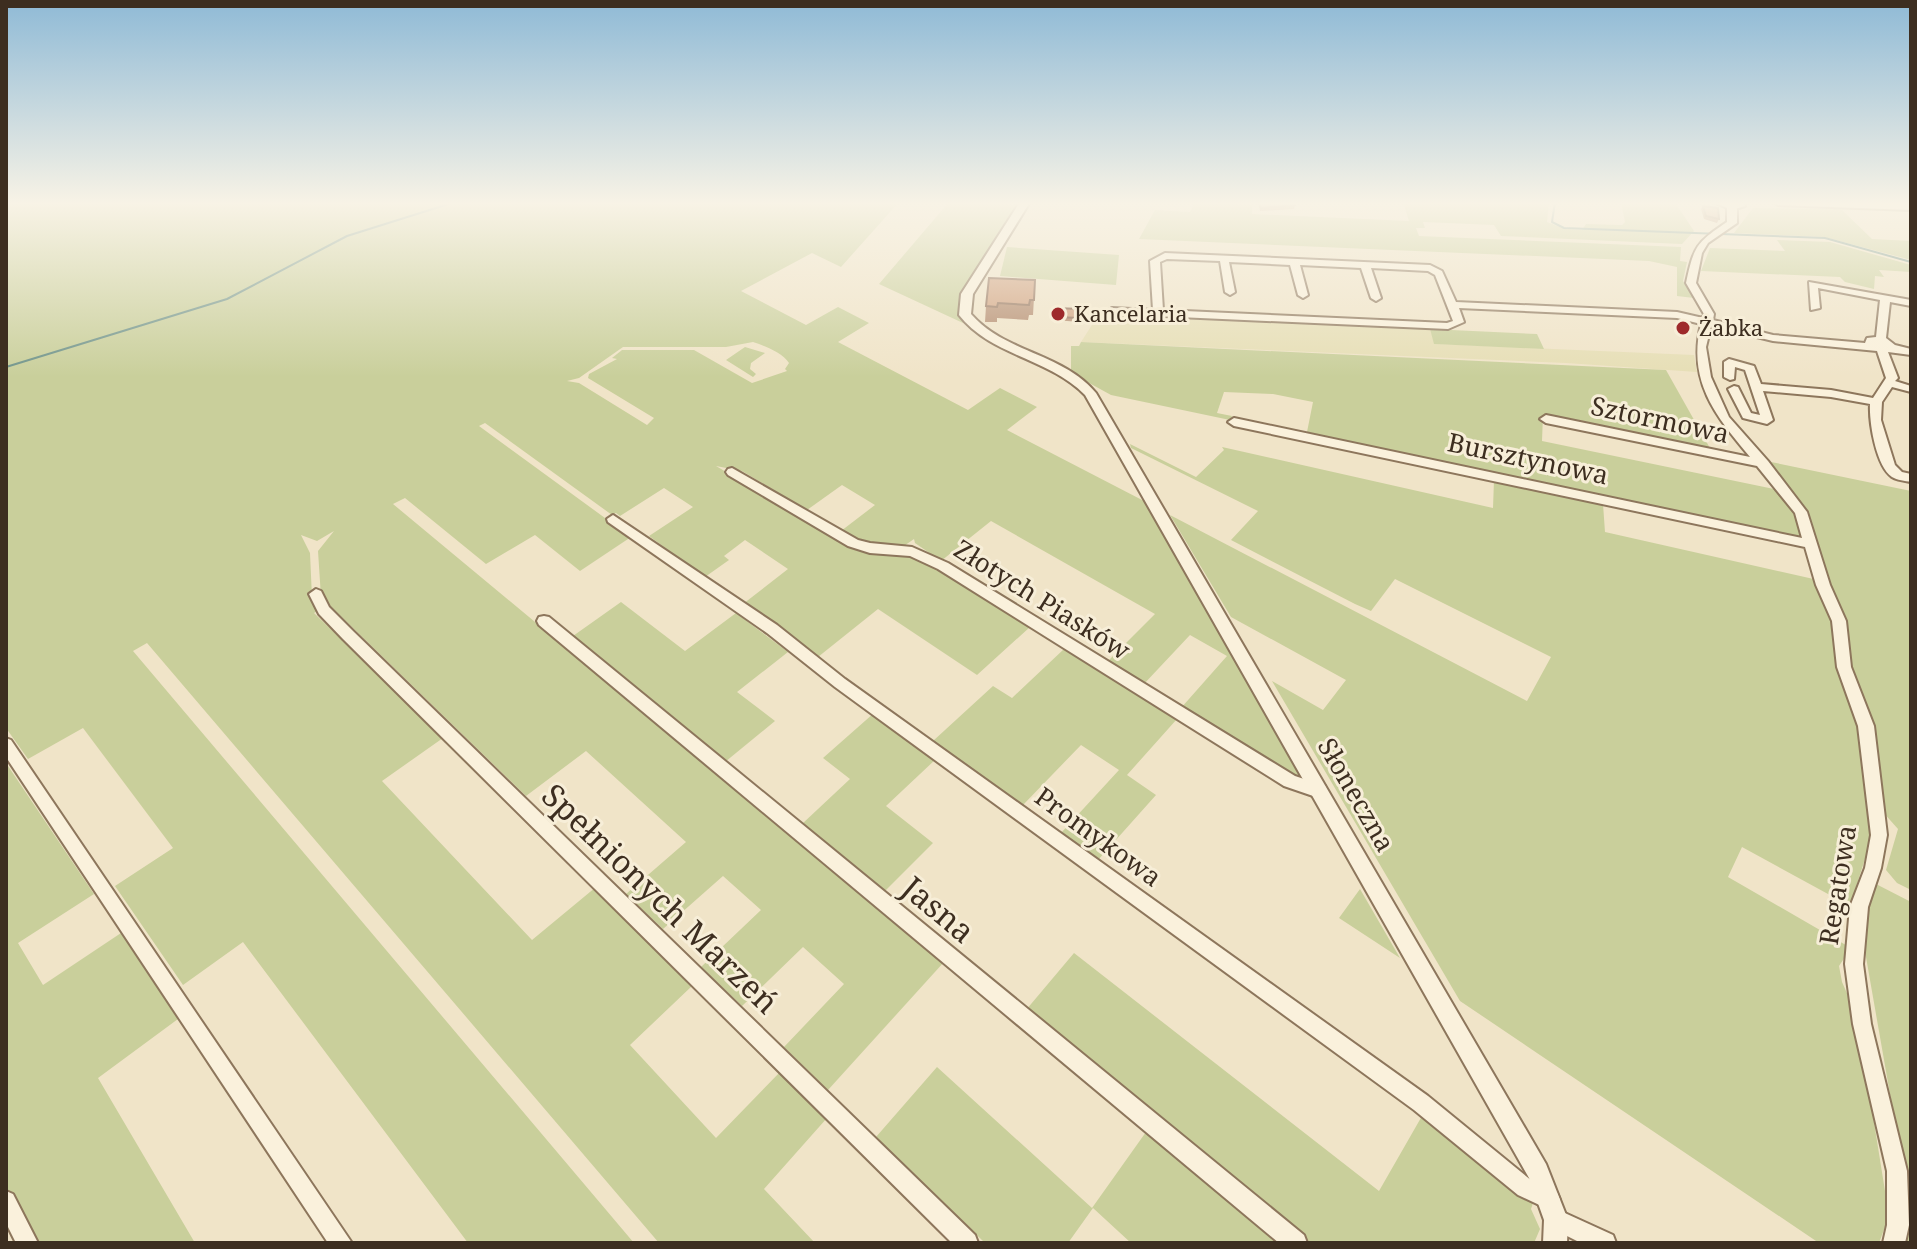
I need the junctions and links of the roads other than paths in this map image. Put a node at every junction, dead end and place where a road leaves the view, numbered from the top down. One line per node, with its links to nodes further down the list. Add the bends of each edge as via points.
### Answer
1 (989, 260): 34 (street, Słoneczna, via 964,300 965,315 979,328 1082,384)
2 (1156, 260): 16 (street)
3 (1224, 260): 8 (street)
4 (1254, 260): 6 (street)
5 (1696, 260): 17 (street, via 1691,283 1708,308)
6 (1294, 262): 7 (street); 9 (street)
7 (1365, 265): 10 (street); 13 (street, via 1434,269)
8 (1230, 292)
9 (1303, 295)
10 (1376, 298)
11 (1885, 298): 12 (street); 14 (street, via 1813,284); 18 (street)
12 (1911, 303)
13 (1452, 305): 16 (street, via 1459,322 1448,326); 17 (street, via 1665,314)
14 (1815, 308)
15 (1112, 311): 16 (street)
16 (1158, 313)
17 (1707, 323): 18 (street, via 1782,339); 26 (street, Regatowa, via 1701,347 1710,390 1724,418)
18 (1881, 345): 19 (street); 20 (street, via 1892,371)
19 (1911, 352)
20 (1889, 383): 22 (street); 23 (street)
21 (1755, 387): 21 (street, via 1750,368 1729,362 1745,414 1765,421 1769,417); 23 (street, via 1841,392)
22 (1911, 389)
23 (1876, 402): 28 (street, via 1875,420 1889,467)
24 (1546, 419): 26 (street, Sztormowa)
25 (1234, 422): 30 (street, Bursztynowa)
26 (1763, 462): 30 (street, Regatowa, via 1797,504)
27 (732, 472): 34 (street, Złotych Piasków, via 853,543 912,552 943,566 1290,781)
28 (1911, 478)
29 (613, 519): 36 (street, Promykowa, via 1421,1103 1525,1188)
30 (1811, 544): 42 (street, Regatowa, via 1839,621 1844,667 1866,726 1875,788 1879,835 1859,907 1854,964 1862,1024 1897,1171)
31 (316, 594): 39 (street, Spełnionych Marzeń, via 348,635)
32 (544, 621): 40 (street, Jasna)
33 (6, 744): 38 (street)
34 (1319, 791): 36 (street, Słoneczna, via 1528,1153)
35 (6, 1201): 37 (street)
36 (1554, 1221): 41 (street)
37 (27, 1243)
38 (341, 1243)
39 (967, 1243)
40 (1296, 1243)
41 (1605, 1243)
42 (1894, 1243)

